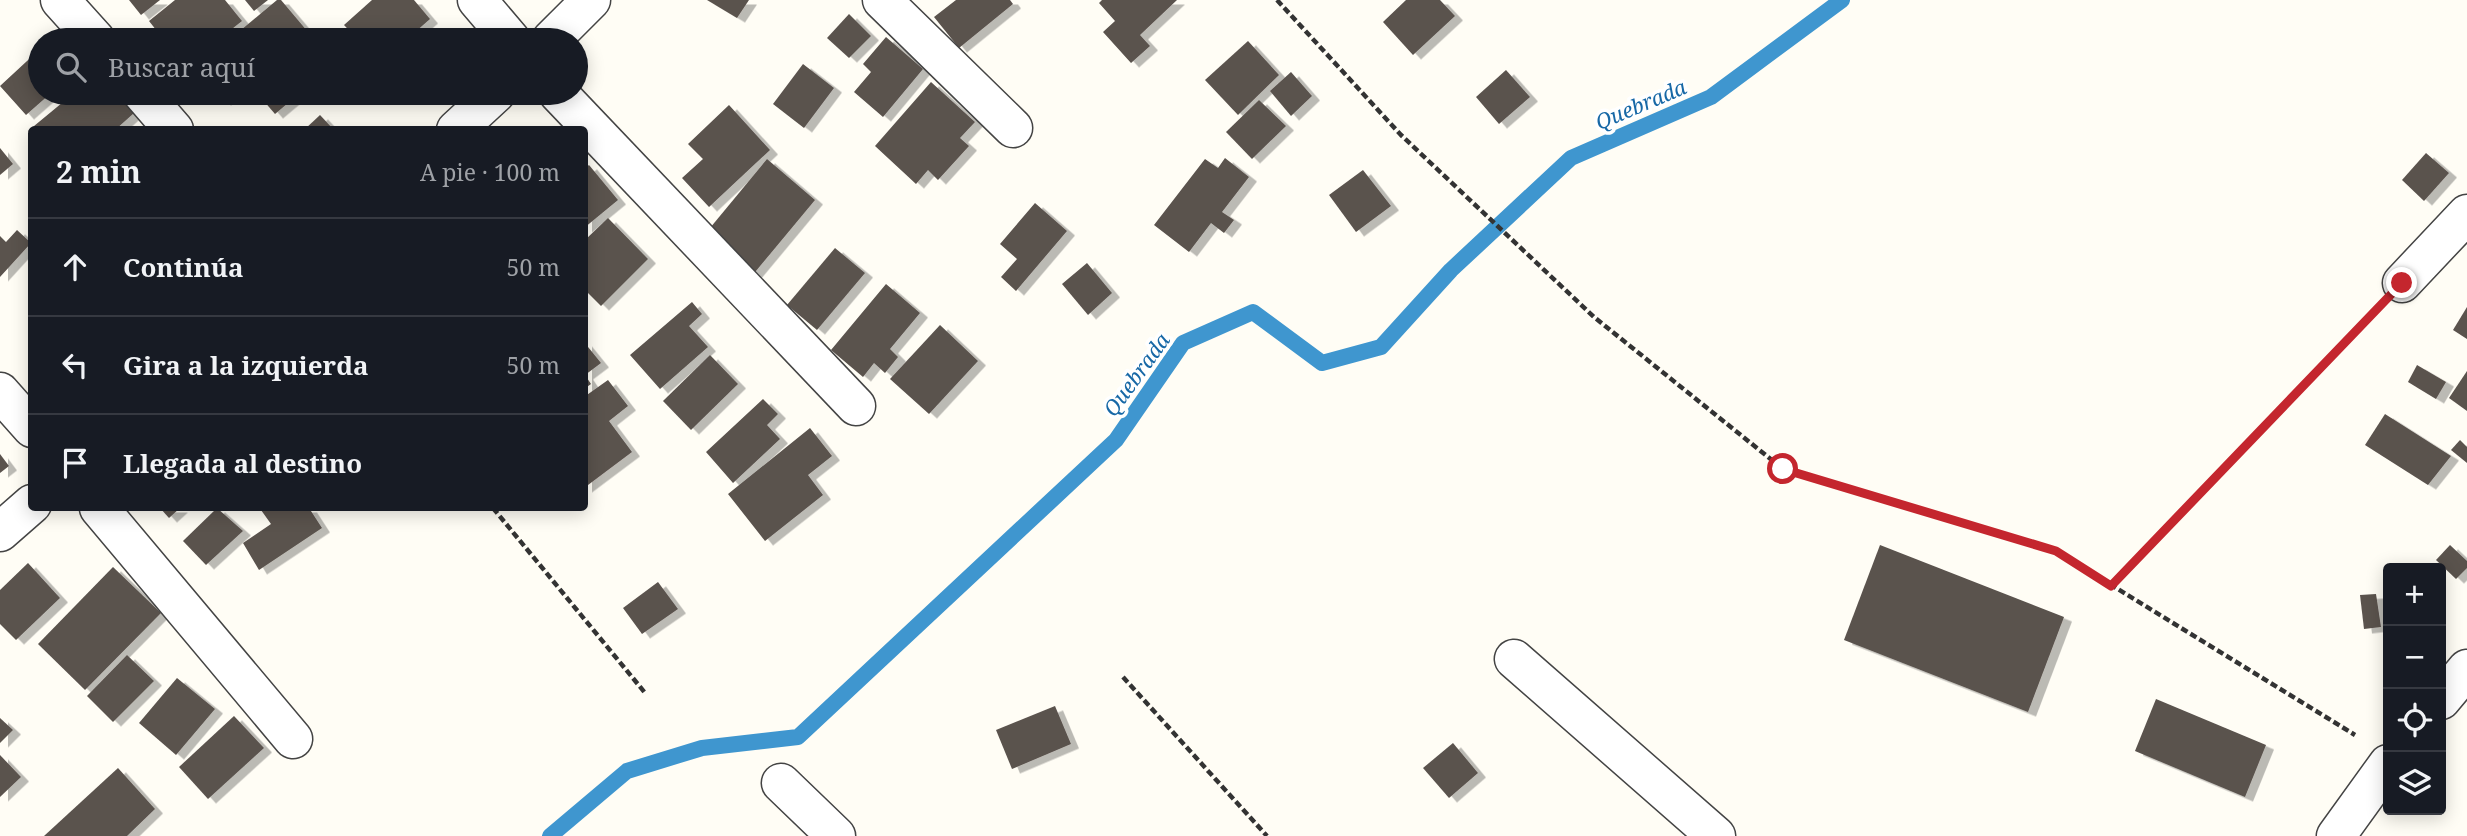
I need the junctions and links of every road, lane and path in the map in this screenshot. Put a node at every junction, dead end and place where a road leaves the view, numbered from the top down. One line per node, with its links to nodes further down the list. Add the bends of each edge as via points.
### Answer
1 (60, 0): 6 (street)
2 (477, 0): 7 (street)
3 (590, 0): 8 (street)
4 (882, 0): 14 (street)
5 (1277, 0): 24 (path, via 1401,135 1594,317 1783,469 2056,551)
6 (85, 28)
7 (501, 28)
8 (563, 28)
9 (152, 105): 12 (street)
10 (483, 105): 13 (street)
11 (569, 105): 18 (street)
12 (171, 126)
13 (460, 126)
14 (1013, 128)
15 (2467, 214): 16 (street)
16 (2402, 283): 24 (path)
17 (0, 392): 19 (street)
18 (856, 406)
19 (28, 424)
20 (28, 508): 23 (street)
21 (102, 511): 30 (street)
22 (495, 511): 28 (path)
23 (0, 532)
24 (2111, 586): 31 (path)
25 (1514, 659): 35 (street)
26 (2467, 669): 29 (street)
27 (1123, 677): 34 (path)
28 (646, 694)
29 (2446, 695)
30 (293, 739)
31 (2377, 753): 36 (street)
32 (781, 783): 33 (street)
33 (836, 836)
34 (1267, 836)
35 (1716, 836)
36 (2336, 836)

